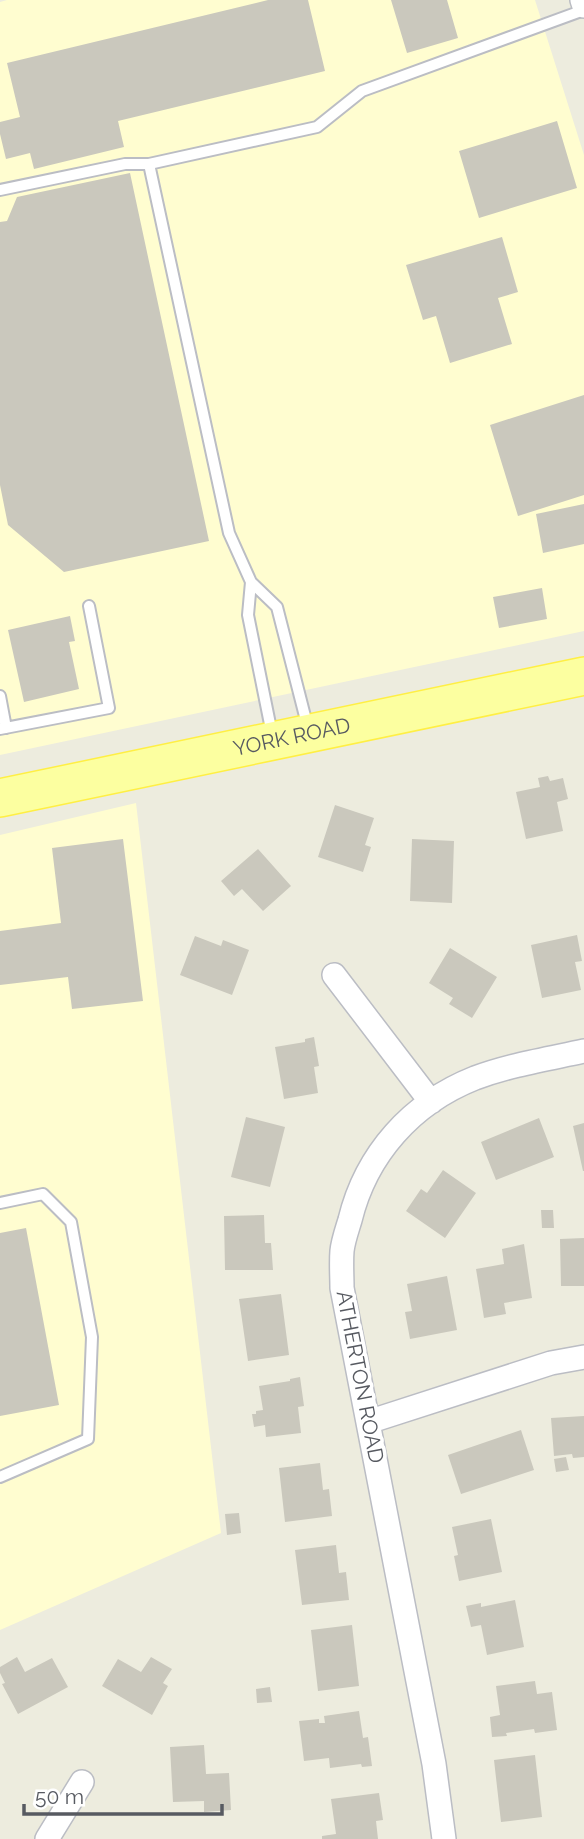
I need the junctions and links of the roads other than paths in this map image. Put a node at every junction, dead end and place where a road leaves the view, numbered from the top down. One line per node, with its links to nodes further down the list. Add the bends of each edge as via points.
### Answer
1 (582, 0): 2 (street)
2 (584, 8): 3 (lane, via 362,90 317,127)
3 (149, 164): 4 (lane, via 125,164); 5 (lane, via 229,533)
4 (0, 190)
5 (251, 582): 10 (lane, via 278,607); 11 (lane, via 248,615)
6 (89, 606): 9 (lane, via 109,708)
7 (584, 676): 10 (main road, YORK ROAD)
8 (0, 696): 9 (lane)
9 (3, 728)
10 (309, 732): 11 (main road, YORK ROAD)
11 (273, 740): 12 (main road, YORK ROAD)
12 (0, 798)
13 (334, 975): 15 (street)
14 (584, 1051): 15 (street, ATHERTON ROAD, via 474,1079)
15 (430, 1102): 18 (street, ATHERTON ROAD, via 397,1129 372,1162 354,1203 342,1249 342,1288)
16 (0, 1203): 19 (lane, via 43,1194 71,1222 92,1336 88,1439)
17 (584, 1357): 18 (street, via 551,1363)
18 (368, 1422): 22 (street, ATHERTON ROAD, via 434,1764)
19 (0, 1477)
20 (82, 1782): 21 (street)
21 (47, 1839)
22 (444, 1839)

